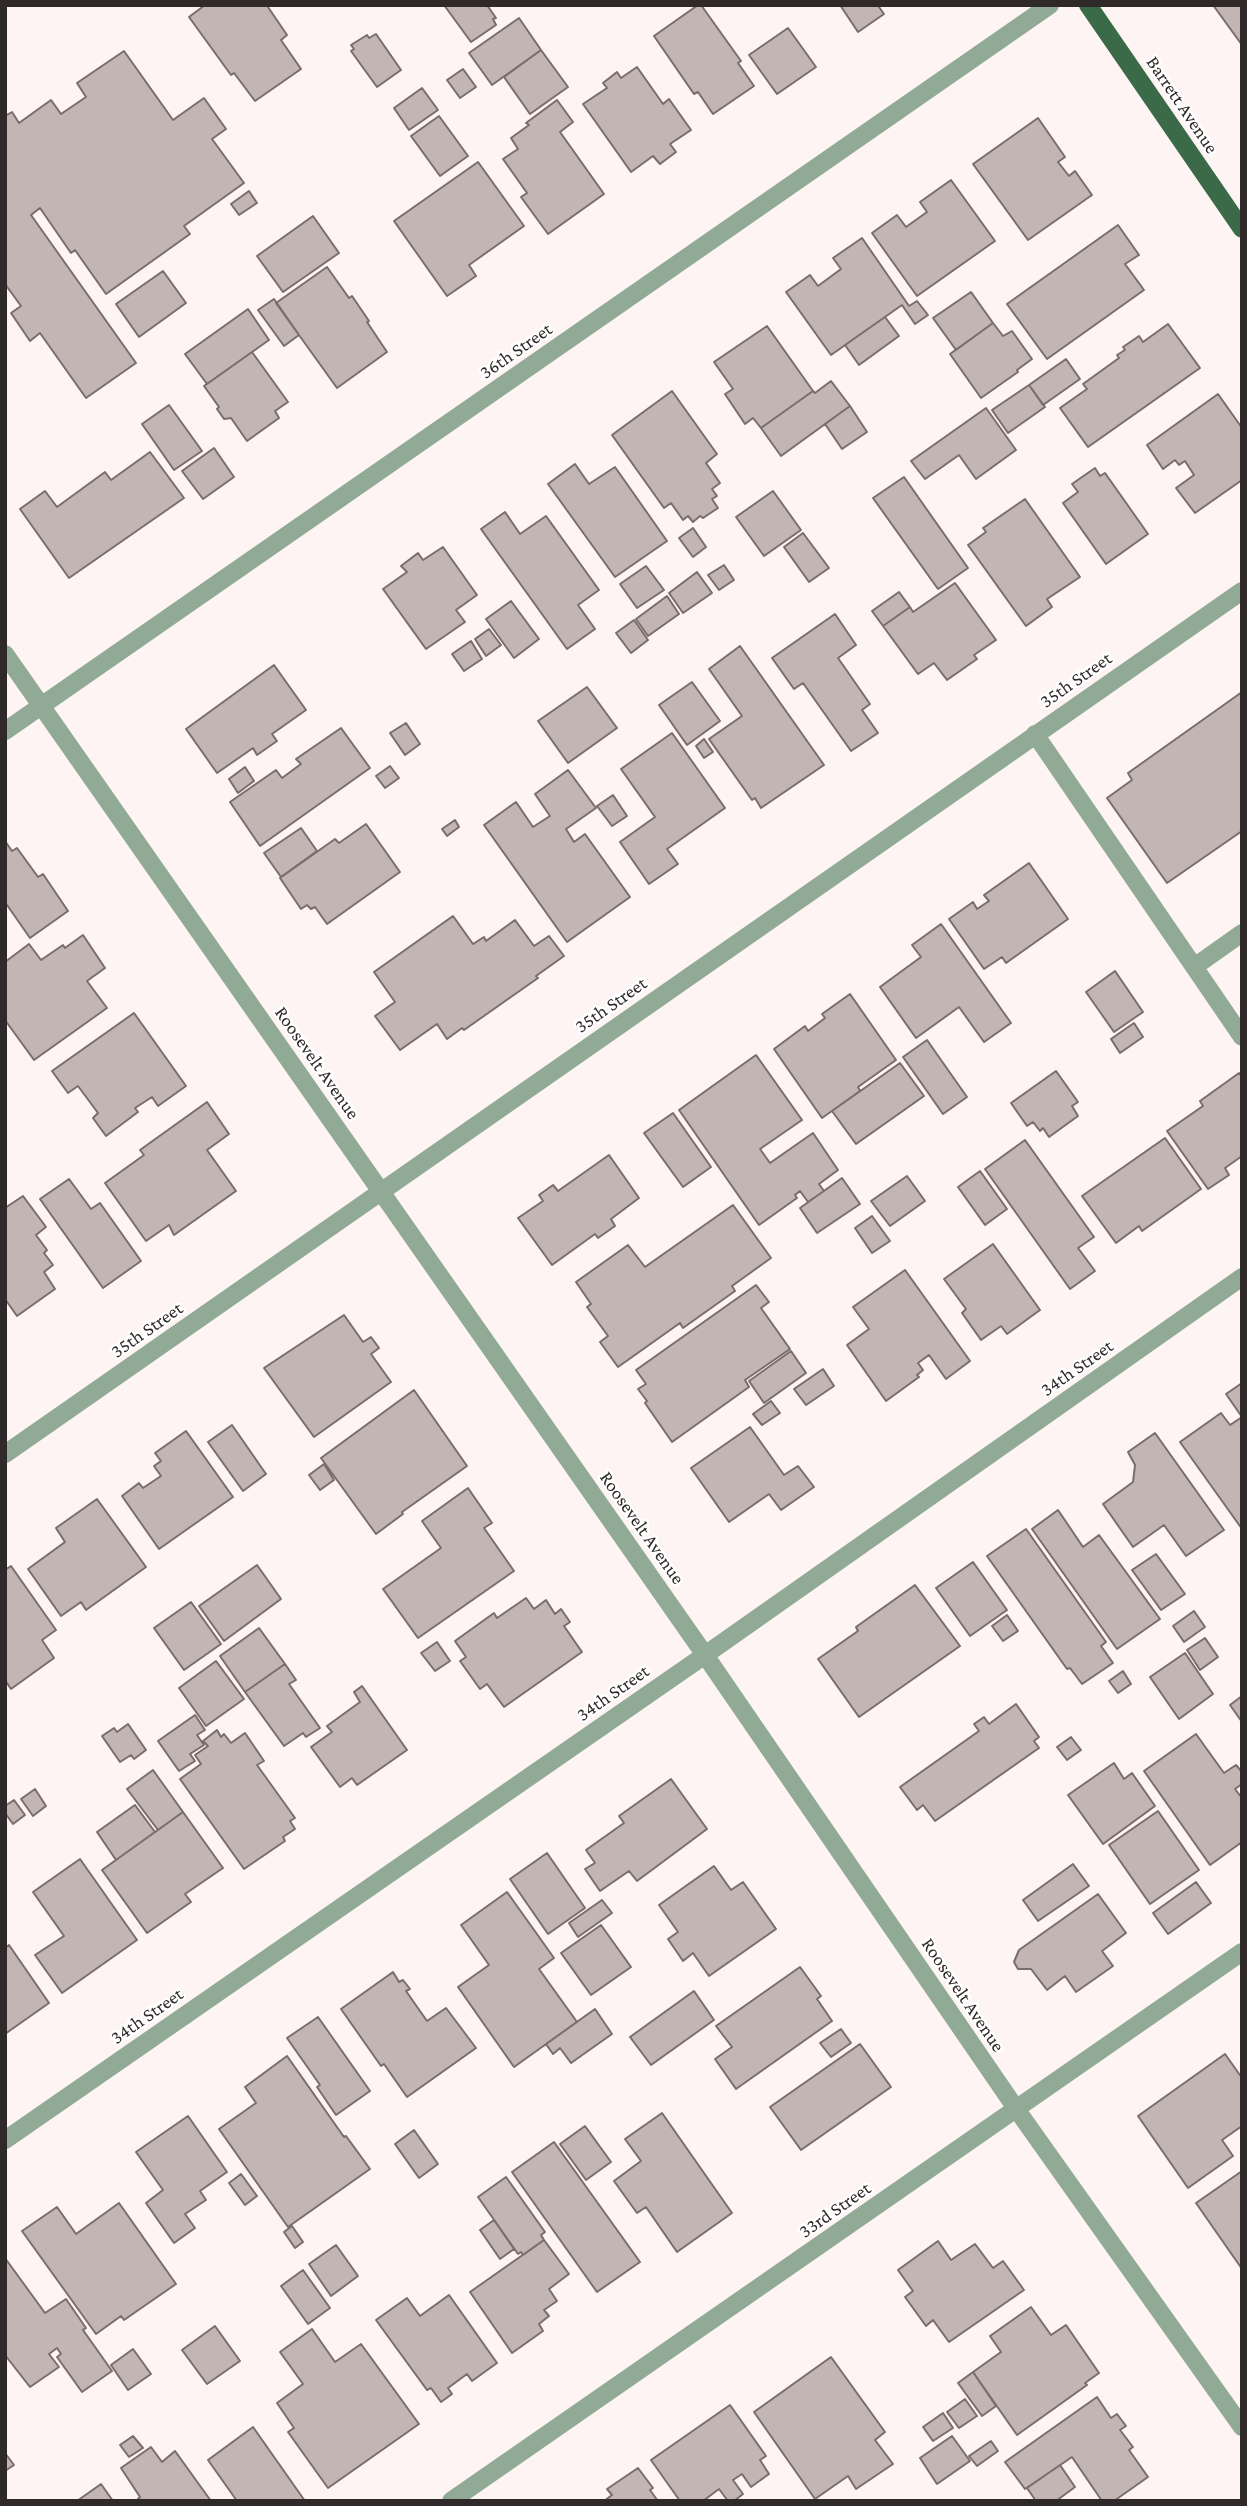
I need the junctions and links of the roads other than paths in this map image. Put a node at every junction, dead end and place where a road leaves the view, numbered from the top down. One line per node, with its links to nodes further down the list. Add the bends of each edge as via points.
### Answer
1 (1051, 5): 6 (street, 36th Street)
2 (1088, 5): 3 (main road, Barrett Avenue)
3 (1242, 229)
4 (1242, 591): 8 (street, 35th Street)
5 (5, 654): 6 (street, Roosevelt Avenue)
6 (41, 706): 7 (street, 36th Street); 12 (street, Roosevelt Avenue)
7 (5, 731)
8 (1035, 734): 10 (street); 12 (street, 35th Street)
9 (1242, 933): 10 (street)
10 (1194, 967): 11 (street)
11 (1242, 1037)
12 (381, 1192): 14 (street, 35th Street); 15 (street, Roosevelt Avenue)
13 (1242, 1278): 15 (street, 34th Street)
14 (5, 1454)
15 (705, 1655): 17 (street, Roosevelt Avenue); 18 (street, 34th Street)
16 (1242, 1952): 17 (street, 33rd Street)
17 (1017, 2110): 19 (street, Roosevelt Avenue); 20 (street, 33rd Street)
18 (5, 2140)
19 (1242, 2427)
20 (451, 2501)

